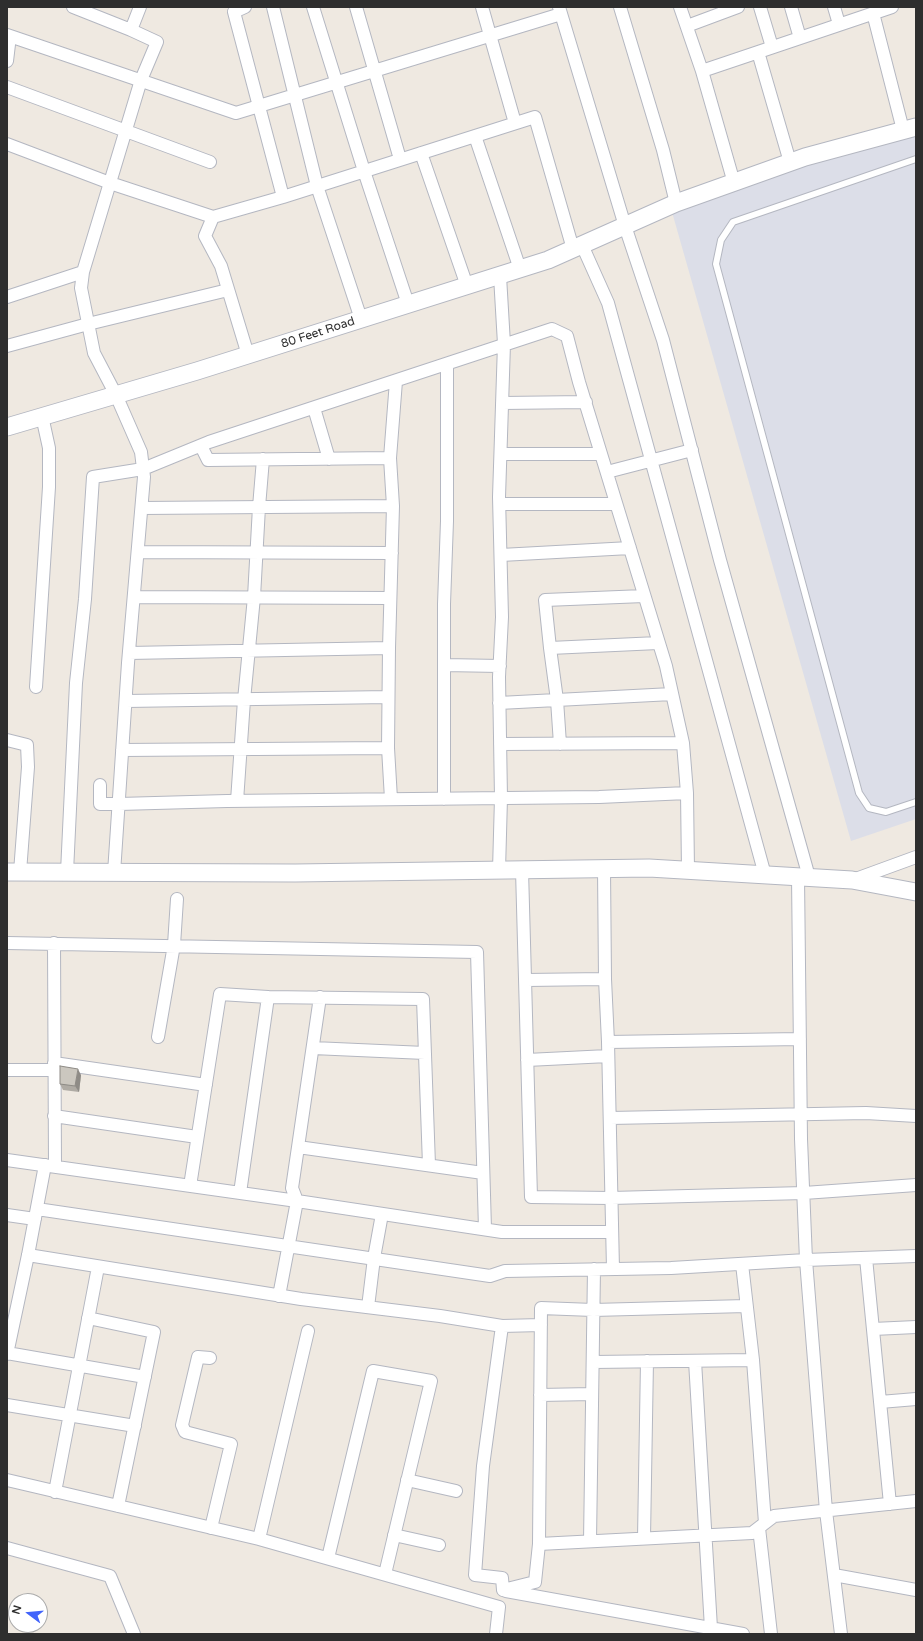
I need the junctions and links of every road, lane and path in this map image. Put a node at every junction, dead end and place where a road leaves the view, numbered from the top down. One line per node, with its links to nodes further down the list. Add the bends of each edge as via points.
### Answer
1 (73, 7): 19 (street)
2 (140, 7): 19 (street)
3 (245, 7): 32 (street, via 234,12)
4 (273, 7): 31 (street)
5 (313, 7): 29 (street)
6 (356, 7): 26 (street)
7 (482, 7): 21 (street)
8 (620, 7): 48 (street, via 663,150)
9 (680, 7): 18 (street)
10 (738, 7): 18 (street)
11 (760, 7): 23 (street)
12 (791, 7): 22 (street)
13 (834, 7): 17 (street)
14 (892, 7): 16 (street)
15 (560, 11): 21 (street); 50 (street)
16 (873, 13): 17 (street); 34 (street)
17 (839, 24): 22 (street)
18 (687, 26): 27 (street)
19 (131, 30): 28 (street, via 157,42)
20 (9, 36): 25 (street); 28 (street)
21 (490, 36): 26 (street); 33 (street)
22 (800, 38): 23 (street)
23 (772, 47): 24 (street)
24 (758, 52): 27 (street); 42 (street)
25 (7, 61)
26 (374, 71): 29 (street); 39 (street)
27 (702, 71): 45 (street)
28 (141, 80): 32 (street, via 236,113); 35 (street)
29 (337, 82): 31 (street); 43 (street)
30 (7, 87): 35 (street)
31 (294, 95): 32 (street); 46 (street)
32 (258, 106): 47 (street)
33 (515, 123): 36 (street); 51 (street, via 535,117)
34 (909, 128): 42 (main road, 80 Feet Road)
35 (126, 130): 41 (street); 44 (street)
36 (475, 136): 38 (street); 52 (street)
37 (7, 144): 44 (street)
38 (421, 153): 39 (street); 55 (street)
39 (400, 159): 43 (street)
40 (916, 159): 123 (lane, via 733,222 721,240 716,264 859,794 869,808 886,812)
41 (210, 162)
42 (790, 162): 45 (main road, 80 Feet Road)
43 (364, 171): 46 (street); 58 (street)
44 (110, 183): 49 (street); 53 (street)
45 (734, 183): 48 (main road, 80 Feet Road)
46 (317, 186): 47 (street); 59 (street)
47 (283, 197): 49 (street)
48 (676, 203): 50 (main road, 80 Feet Road)
49 (213, 217): 56 (street, via 205,236 220,266)
50 (625, 226): 51 (main road, 80 Feet Road); 73 (street, via 663,340)
51 (577, 247): 52 (main road, 80 Feet Road); 79 (street, via 608,303)
52 (520, 269): 54 (main road, 80 Feet Road)
53 (82, 272): 57 (street); 60 (street, via 80,288)
54 (500, 276): 55 (main road, 80 Feet Road); 61 (street)
55 (467, 286): 58 (main road, 80 Feet Road)
56 (228, 290): 60 (street); 63 (street)
57 (7, 297)
58 (408, 304): 59 (main road, 80 Feet Road)
59 (360, 319): 63 (main road, 80 Feet Road)
60 (88, 324): 62 (street); 66 (street, via 94,353)
61 (504, 344): 64 (street); 67 (street, via 552,329 567,336); 68 (street)
62 (7, 346)
63 (248, 355): 66 (main road, 80 Feet Road)
64 (447, 364): 65 (street); 101 (street)
65 (396, 381): 69 (street); 76 (street)
66 (116, 395): 70 (main road, 80 Feet Road); 80 (street, via 141,452)
67 (586, 402): 68 (street); 75 (street)
68 (502, 403): 74 (street)
69 (314, 408): 72 (street); 78 (street)
70 (42, 416): 71 (main road, 80 Feet Road); 103 (street, via 49,448 49,487)
71 (7, 427)
72 (201, 446): 77 (street, via 208,460); 80 (street)
73 (692, 450): 79 (street); 134 (street)
74 (501, 454): 75 (street); 82 (street)
75 (601, 454): 81 (street)
76 (390, 458): 78 (street); 84 (street)
77 (263, 459): 78 (street); 85 (street)
78 (329, 459)
79 (650, 461): 81 (street); 133 (street)
80 (143, 469): 86 (street); 131 (street, via 93,477 76,684)
81 (607, 472): 83 (street)
82 (500, 504): 83 (street); 91 (street)
83 (616, 504): 87 (street)
84 (393, 506): 85 (street); 90 (street)
85 (259, 507): 86 (street); 89 (street)
86 (142, 508): 88 (street)
87 (630, 548): 91 (street); 92 (street)
88 (139, 552): 89 (street); 93 (street)
89 (258, 552): 90 (street); 94 (street)
90 (392, 553): 95 (street)
91 (501, 555): 102 (street)
92 (644, 596): 96 (street); 98 (street, via 545,600)
93 (134, 597): 94 (street); 100 (street)
94 (254, 597): 95 (street); 99 (street)
95 (390, 598): 97 (street)
96 (658, 642): 98 (street); 104 (street)
97 (389, 648): 99 (street); 105 (street)
98 (550, 648): 107 (street)
99 (248, 651): 100 (street); 106 (street)
100 (129, 653): 108 (street)
101 (444, 666): 102 (street); 121 (street)
102 (500, 666): 109 (street)
103 (36, 687)
104 (672, 694): 107 (street); 111 (street)
105 (388, 697): 106 (street); 114 (street)
106 (244, 700): 108 (street); 115 (street)
107 (557, 700): 109 (street); 113 (street)
108 (126, 701): 116 (street)
109 (500, 703): 112 (street)
110 (7, 740): 130 (street, via 27,745 28,767)
111 (683, 743): 113 (street); 118 (street)
112 (500, 744): 113 (street); 119 (street)
113 (560, 744)
114 (388, 748): 115 (street); 120 (street)
115 (241, 749): 116 (street); 122 (street)
116 (122, 750): 124 (street)
117 (100, 785): 124 (street, via 100,804)
118 (687, 793): 119 (street); 129 (street)
119 (501, 798): 121 (street); 127 (street)
120 (391, 799): 121 (street); 122 (street)
121 (444, 799)
122 (237, 801): 124 (street)
123 (916, 802)
124 (119, 804): 132 (street)
125 (916, 857): 135 (street)
126 (604, 868): 128 (main road); 129 (main road); 141 (street)
127 (499, 870): 128 (main road); 132 (main road)
128 (522, 870): 142 (street)
129 (688, 870): 133 (main road)
130 (14, 872): 131 (main road)
131 (66, 872): 132 (main road)
132 (114, 873)
133 (765, 875): 134 (main road)
134 (804, 877): 135 (main road); 146 (street)
135 (852, 880): 136 (main road)
136 (916, 892)
137 (177, 899): 140 (street)
138 (7, 942): 139 (street)
139 (54, 943): 140 (street); 152 (street)
140 (174, 945): 145 (street); 164 (street, via 477,952)
141 (605, 979): 142 (street); 147 (street)
142 (526, 980): 151 (street)
143 (268, 997): 144 (street); 154 (street, via 220,994); 167 (street)
144 (320, 998): 148 (street); 149 (street, via 423,999)
145 (158, 1037)
146 (800, 1039): 147 (street); 155 (street)
147 (608, 1042): 150 (street)
148 (313, 1048): 149 (street); 160 (street)
149 (425, 1053): 162 (street)
150 (608, 1056): 151 (street); 158 (street)
151 (527, 1060): 169 (street, via 531,1197)
152 (54, 1067): 153 (street); 154 (street); 156 (street)
153 (7, 1070)
154 (206, 1085): 159 (street)
155 (801, 1114): 157 (street, via 866,1113); 158 (street); 168 (street)
156 (54, 1116): 159 (street); 163 (street)
157 (916, 1116)
158 (610, 1118): 169 (street)
159 (197, 1137): 166 (street)
160 (298, 1147): 162 (street); 170 (street, via 292,1188)
161 (7, 1160): 163 (street)
162 (429, 1165): 164 (street)
163 (50, 1166): 166 (street); 171 (street)
164 (483, 1173): 174 (street)
165 (916, 1185): 168 (street)
166 (190, 1186): 167 (street)
167 (240, 1193): 170 (street)
168 (804, 1193): 169 (street); 181 (street)
169 (611, 1198): 175 (street)
170 (297, 1201): 172 (street); 176 (street)
171 (36, 1214): 173 (street); 176 (street); 177 (street)
172 (382, 1214): 174 (street); 179 (street)
173 (7, 1215)
174 (485, 1229): 175 (street, via 502,1232)
175 (612, 1232): 185 (street)
176 (288, 1246): 179 (street); 186 (street)
177 (28, 1255): 183 (street); 196 (street)
178 (916, 1256): 180 (street)
179 (374, 1258): 184 (street, via 490,1276 505,1271); 188 (street)
180 (866, 1258): 181 (street); 194 (street)
181 (806, 1260): 182 (street); 218 (street)
182 (742, 1264): 185 (street); 187 (street)
183 (98, 1267): 186 (street); 190 (street)
184 (594, 1269): 185 (street); 189 (street)
185 (613, 1269)
186 (279, 1296): 188 (street)
187 (746, 1306): 189 (street); 198 (street)
188 (368, 1307): 192 (street)
189 (593, 1310): 191 (street, via 541,1308); 201 (street)
190 (88, 1318): 202 (street); 203 (street, via 154,1332)
191 (541, 1325): 192 (street); 205 (street)
192 (502, 1326): 232 (street, via 483,1466 475,1574 502,1578)
193 (916, 1327): 194 (street)
194 (873, 1329): 207 (street)
195 (308, 1331): 224 (street)
196 (7, 1353): 202 (street)
197 (210, 1358): 220 (street, via 198,1357 182,1425 185,1432 231,1444)
198 (753, 1360): 200 (street); 219 (street)
199 (647, 1361): 200 (street); 201 (street); 223 (street)
200 (695, 1361): 222 (street)
201 (592, 1362): 204 (street)
202 (79, 1366): 203 (street); 209 (street)
203 (145, 1378): 210 (street)
204 (592, 1394): 205 (street); 225 (street)
205 (540, 1395): 226 (street)
206 (916, 1399): 207 (street)
207 (880, 1402): 216 (street)
208 (7, 1405): 209 (street)
209 (70, 1415): 210 (street); 214 (street)
210 (135, 1426): 217 (street)
211 (7, 1480): 214 (street)
212 (407, 1480): 213 (street); 221 (street); 229 (street, via 430,1381 373,1371)
213 (456, 1491)
214 (55, 1492): 217 (street)
215 (916, 1501): 216 (street)
216 (890, 1504): 218 (street)
217 (118, 1506): 220 (street)
218 (826, 1511): 219 (street, via 774,1516); 231 (street)
219 (762, 1525): 222 (street, via 752,1533); 238 (street)
220 (211, 1528): 224 (street)
221 (394, 1535): 227 (street); 230 (street)
222 (706, 1536): 223 (street); 234 (street)
223 (644, 1538): 225 (street)
224 (259, 1539): 229 (street)
225 (590, 1541): 226 (street)
226 (539, 1544): 232 (street, via 536,1582)
227 (439, 1545)
228 (7, 1548): 235 (street, via 110,1576)
229 (328, 1558): 230 (street)
230 (385, 1574): 236 (street, via 499,1607)
231 (834, 1575): 233 (street); 239 (street)
232 (503, 1590): 234 (street)
233 (916, 1590)
234 (711, 1628): 237 (street)
235 (134, 1634)
236 (496, 1634)
237 (743, 1634)
238 (771, 1634)
239 (841, 1634)

